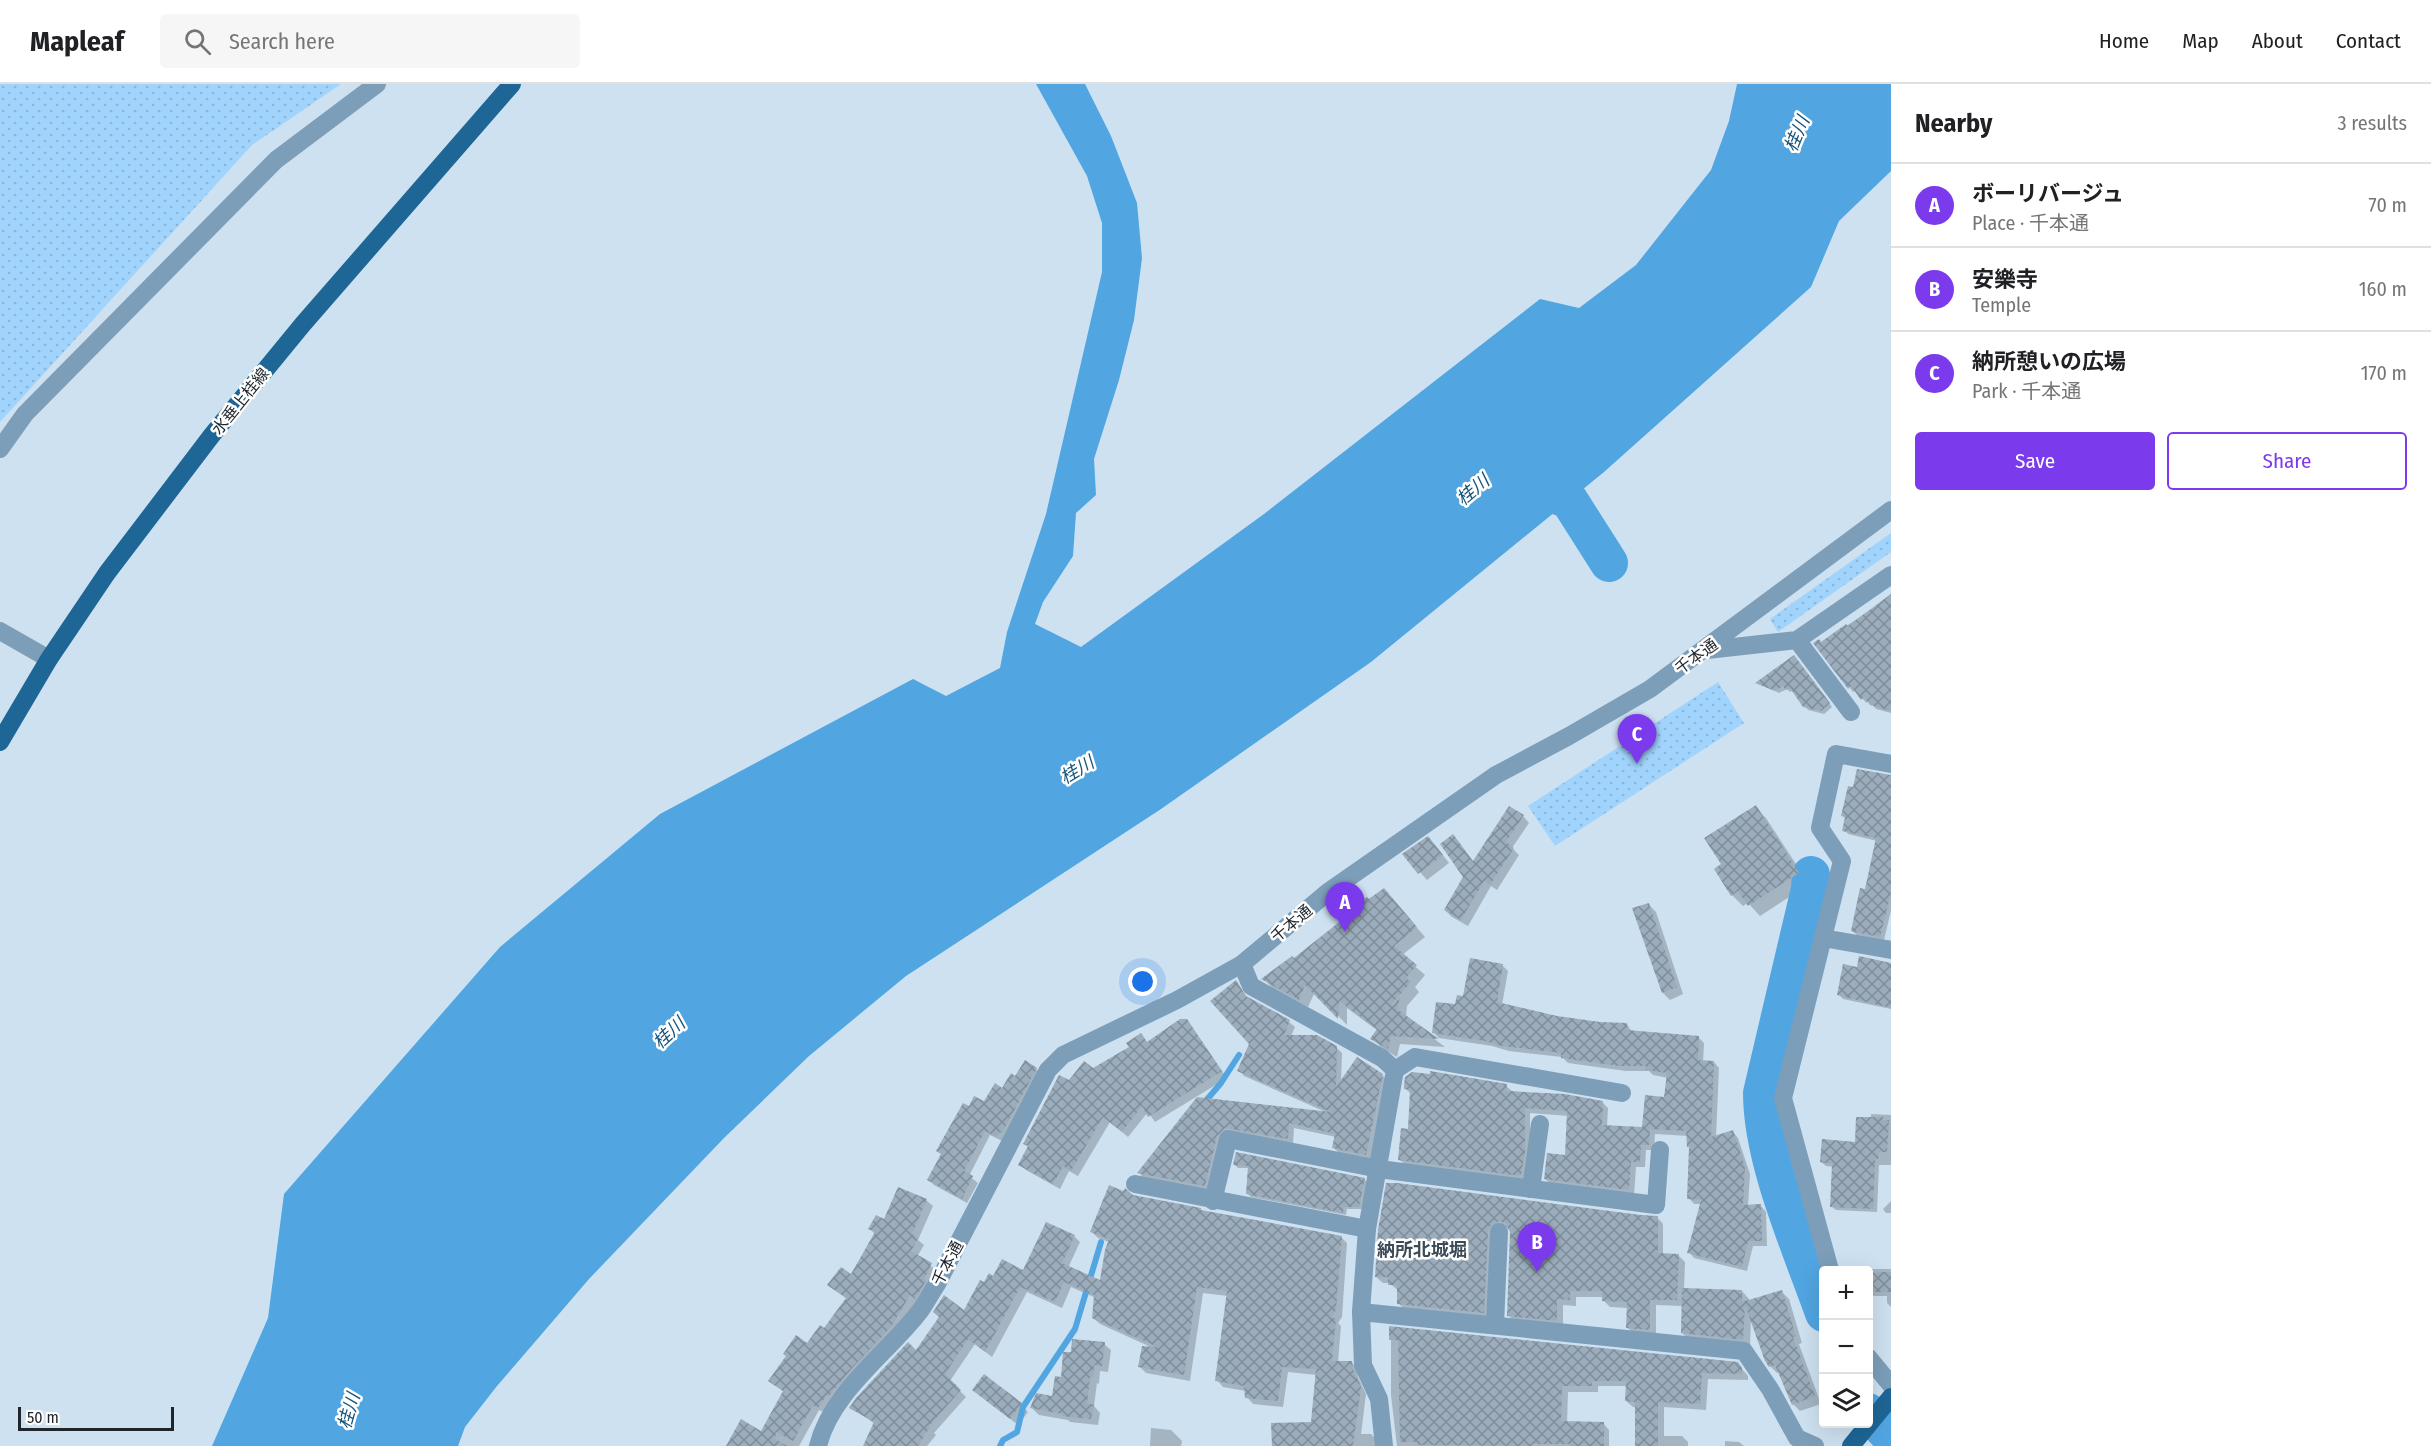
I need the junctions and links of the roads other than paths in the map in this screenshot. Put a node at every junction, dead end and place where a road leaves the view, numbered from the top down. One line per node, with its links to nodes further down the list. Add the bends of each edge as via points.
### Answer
1 (377, 84): 3 (street, via 276,160 25,414)
2 (512, 84): 9 (main road, 水垂上桂線, via 212,435 107,573)
3 (0, 449)
4 (1891, 510): 8 (street, 千本通)
5 (1891, 575): 7 (street)
6 (0, 631): 9 (street)
7 (1797, 640): 8 (street); 10 (street)
8 (1705, 650): 15 (street, 千本通, via 1650,689 1496,775 1328,892)
9 (49, 659): 11 (main road, 水垂上桂線)
10 (1851, 712)
11 (0, 742)
12 (1891, 764): 13 (street, via 1836,754 1820,828 1842,861)
13 (1823, 938): 14 (street); 26 (street, via 1783,1098)
14 (1891, 950)
15 (1242, 964): 16 (street, via 1251,986 1382,1058); 32 (street, 千本通, via 1062,1055 1048,1070 937,1284 920,1311 833,1412)
16 (1395, 1070): 17 (street, via 1415,1058); 20 (street)
17 (1622, 1093)
18 (1540, 1124): 22 (street)
19 (1660, 1150): 22 (street, via 1656,1205)
20 (1379, 1169): 22 (street); 23 (street, via 1228,1139); 24 (street)
21 (1135, 1184): 23 (street)
22 (1531, 1189)
23 (1213, 1201): 24 (street)
24 (1367, 1229): 27 (street)
25 (1498, 1232): 28 (street)
26 (1829, 1266)
27 (1361, 1312): 28 (street); 33 (street, via 1363,1365 1379,1399)
28 (1495, 1325): 34 (street, via 1744,1351 1797,1438)
29 (1873, 1364): 30 (street)
30 (1891, 1393): 31 (main road)
31 (1853, 1444)
32 (818, 1446)
33 (1384, 1446)
34 (1815, 1446)

